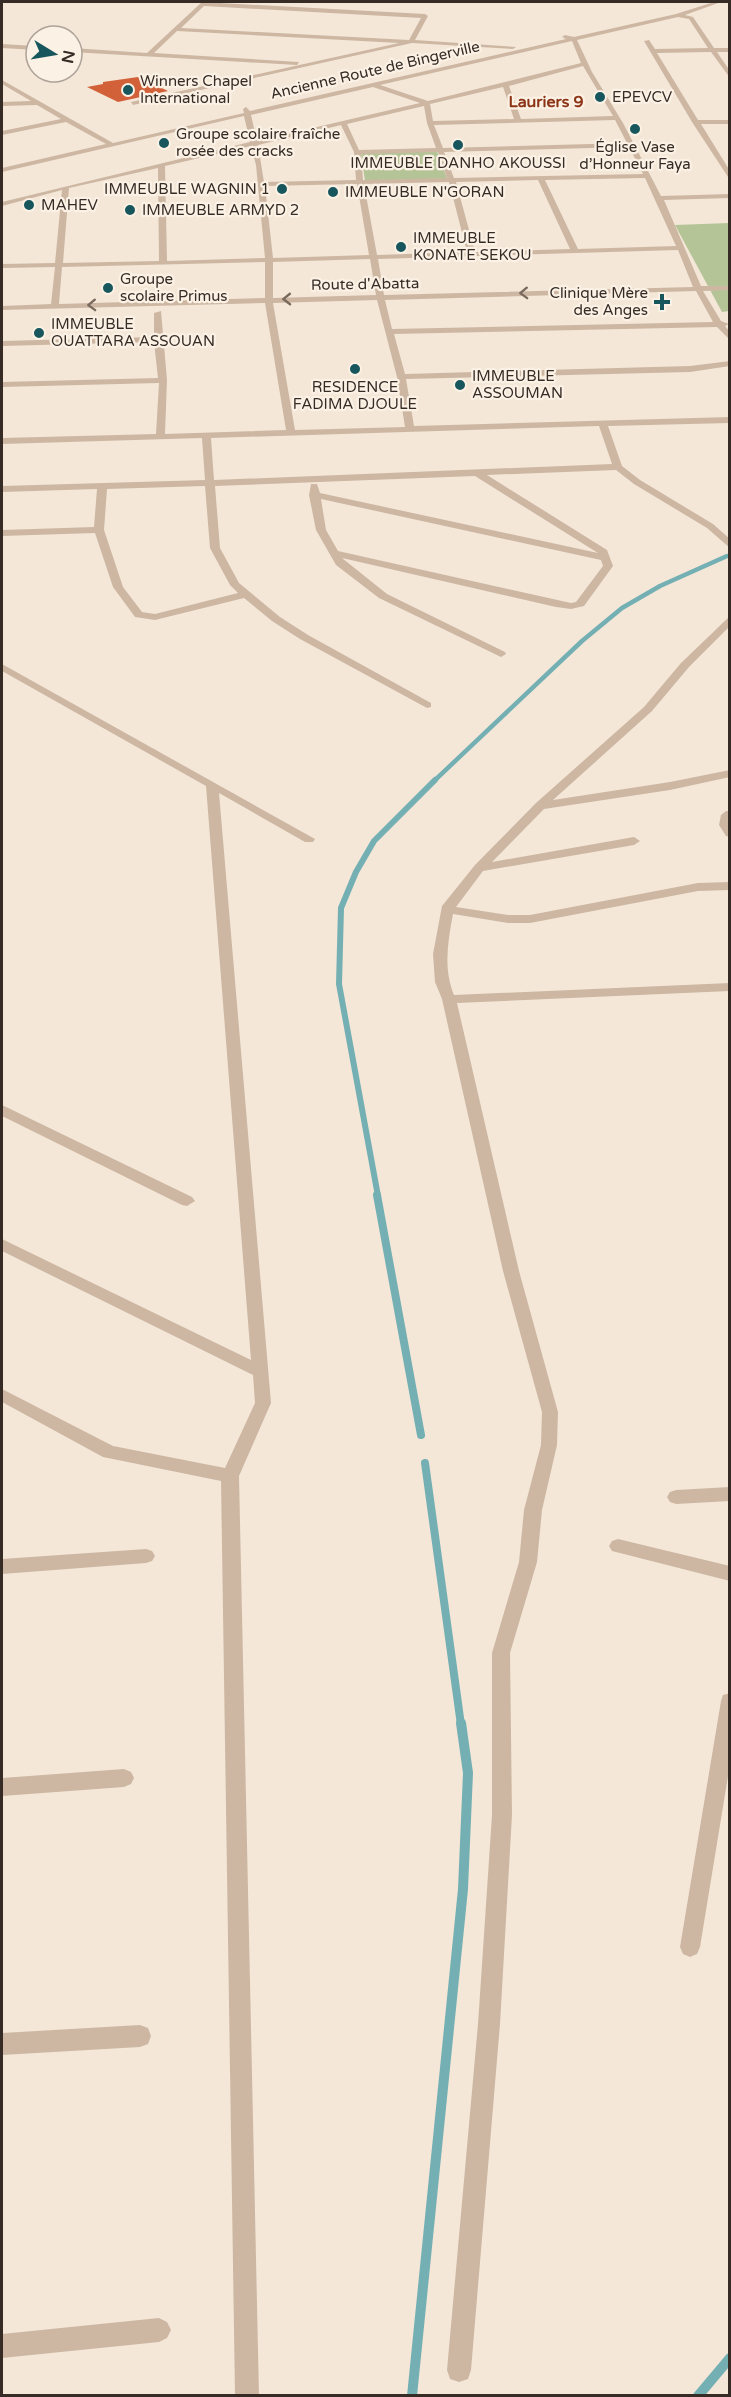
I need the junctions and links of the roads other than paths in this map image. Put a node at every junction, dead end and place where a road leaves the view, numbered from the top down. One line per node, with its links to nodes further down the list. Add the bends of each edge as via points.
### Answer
1 (704, 2): 6 (street, Ancienne Route de Bingerville)
2 (718, 2): 4 (street, Ancienne Route de Bingerville)
3 (204, 3): 5 (street); 9 (street, via 425,16)
4 (678, 15): 7 (street, Ancienne Route de Bingerville); 13 (street, via 691,18)
5 (174, 29): 9 (street); 17 (street)
6 (565, 37): 7 (street); 12 (street, Ancienne Route de Bingerville)
7 (574, 39): 18 (street); 22 (street, Ancienne Route de Bingerville)
8 (647, 41): 16 (street)
9 (411, 42): 12 (street); 19 (street)
10 (2, 46): 11 (street)
11 (24, 47)
12 (519, 48): 28 (street, Ancienne Route de Bingerville)
13 (712, 50): 14 (street); 16 (street); 20 (street)
14 (729, 50)
15 (84, 51): 17 (street)
16 (654, 51): 33 (street)
17 (148, 55): 19 (street)
18 (585, 63): 23 (street); 29 (street)
19 (315, 64): 27 (street)
20 (729, 76)
21 (2, 82): 24 (street)
22 (372, 85): 25 (street); 28 (street, Ancienne Route de Bingerville)
23 (505, 85): 25 (street); 31 (street)
24 (37, 103): 26 (street); 30 (street)
25 (427, 103): 32 (street); 35 (street)
26 (2, 104)
27 (133, 104)
28 (247, 111): 37 (street, Ancienne Route de Bingerville); 38 (street)
29 (617, 118): 31 (street); 39 (street)
30 (69, 119): 36 (street); 37 (street)
31 (518, 120): 35 (street)
32 (343, 122): 38 (street); 41 (street)
33 (695, 122): 34 (street); 46 (street)
34 (729, 122)
35 (430, 123): 40 (street)
36 (2, 133)
37 (108, 143): 42 (street, Ancienne Route de Bingerville); 44 (street, Ancienne Route de Bingerville)
38 (255, 144): 43 (street); 50 (street)
39 (632, 145): 40 (street); 45 (street)
40 (441, 150): 41 (street); 48 (street)
41 (357, 152): 49 (street)
42 (2, 164)
43 (161, 165): 51 (street); 60 (street)
44 (2, 170)
45 (648, 176): 47 (street); 53 (street)
46 (729, 178)
47 (541, 180): 48 (street); 56 (street)
48 (452, 181): 49 (street); 57 (street)
49 (360, 182): 50 (street); 58 (street)
50 (261, 184): 59 (street)
51 (66, 187): 54 (street); 61 (street)
52 (729, 196): 53 (street)
53 (660, 198): 55 (street)
54 (2, 204)
55 (681, 248): 56 (street); 63 (street)
56 (575, 250): 57 (street)
57 (472, 255): 58 (street)
58 (374, 258): 59 (street); 67 (street)
59 (269, 260): 60 (street); 68 (street)
60 (163, 262): 61 (street)
61 (60, 265): 62 (street); 69 (street)
62 (2, 266)
63 (698, 288): 64 (street, Route d'Abatta); 66 (street); 67 (street, Route d'Abatta, one-way to 67)
64 (729, 288)
65 (729, 297): 66 (street, Route d'Abatta)
66 (702, 298): 67 (street, Route d'Abatta); 73 (street)
67 (382, 302): 68 (street, Route d'Abatta); 75 (street)
68 (268, 304): 69 (street, Route d'Abatta, one-way to 69); 71 (street, Route d'Abatta); 86 (street)
69 (55, 306): 70 (street, Route d'Abatta)
70 (2, 308)
71 (158, 313): 72 (street, Route d'Abatta); 77 (street)
72 (2, 316)
73 (717, 324): 74 (street); 75 (street); 76 (street)
74 (729, 324)
75 (389, 332): 80 (street)
76 (729, 338)
77 (158, 339): 78 (street); 81 (street)
78 (2, 342)
79 (729, 363): 80 (street, via 690,369)
80 (400, 377): 85 (street)
81 (163, 380): 82 (street); 88 (street)
82 (2, 385)
83 (729, 420): 84 (street)
84 (603, 424): 85 (street); 90 (street)
85 (410, 431): 86 (street)
86 (291, 433): 87 (street)
87 (206, 436): 88 (street); 93 (street)
88 (160, 437): 89 (street)
89 (2, 441)
90 (618, 467): 91 (street); 99 (street, via 710,526)
91 (475, 472): 92 (street); 101 (street, via 596,547)
92 (313, 480): 93 (street); 96 (street)
93 (209, 483): 94 (street); 102 (street, via 215,548 236,585)
94 (102, 487): 95 (street); 97 (street)
95 (2, 489)
96 (314, 495): 100 (street, via 321,530); 101 (street)
97 (99, 530): 98 (street); 102 (street, via 118,586 139,615 155,617)
98 (2, 533)
99 (729, 545)
100 (334, 553): 101 (street, via 571,606 580,604 608,566); 104 (street, via 340,563 383,596)
101 (606, 558)
102 (246, 594): 106 (street, via 304,637)
103 (729, 619): 109 (street, via 648,710)
104 (501, 654)
105 (2, 667): 108 (street)
106 (427, 705)
107 (729, 773): 109 (street)
108 (213, 786): 112 (street); 122 (street)
109 (540, 806): 114 (street)
110 (729, 814): 111 (street, via 725,825)
111 (729, 833)
112 (309, 839)
113 (634, 841): 114 (street)
114 (479, 868): 116 (street)
115 (729, 886): 116 (street, via 698,887 530,919)
116 (447, 909): 118 (street, via 440,954 442,982)
117 (729, 987): 118 (street)
118 (449, 999): 139 (street, via 511,1271 550,1412 549,1444 533,1509 528,1562 501,1653 502,1815 489,2024)
119 (2, 1110): 120 (street)
120 (187, 1201)
121 (2, 1245): 122 (street)
122 (260, 1371): 124 (street, via 263,1403)
123 (2, 1395): 124 (street, via 109,1452)
124 (230, 1476): 140 (street)
125 (729, 1494): 126 (street)
126 (676, 1497)
127 (618, 1546): 130 (street)
128 (146, 1556): 129 (street)
129 (2, 1567)
130 (729, 1574)
131 (729, 1701): 134 (street)
132 (124, 1778): 133 (street)
133 (2, 1787)
134 (690, 1947)
135 (140, 2036): 136 (street)
136 (2, 2044)
137 (159, 2330): 138 (street)
138 (2, 2346)
139 (459, 2370)
140 (247, 2396)

